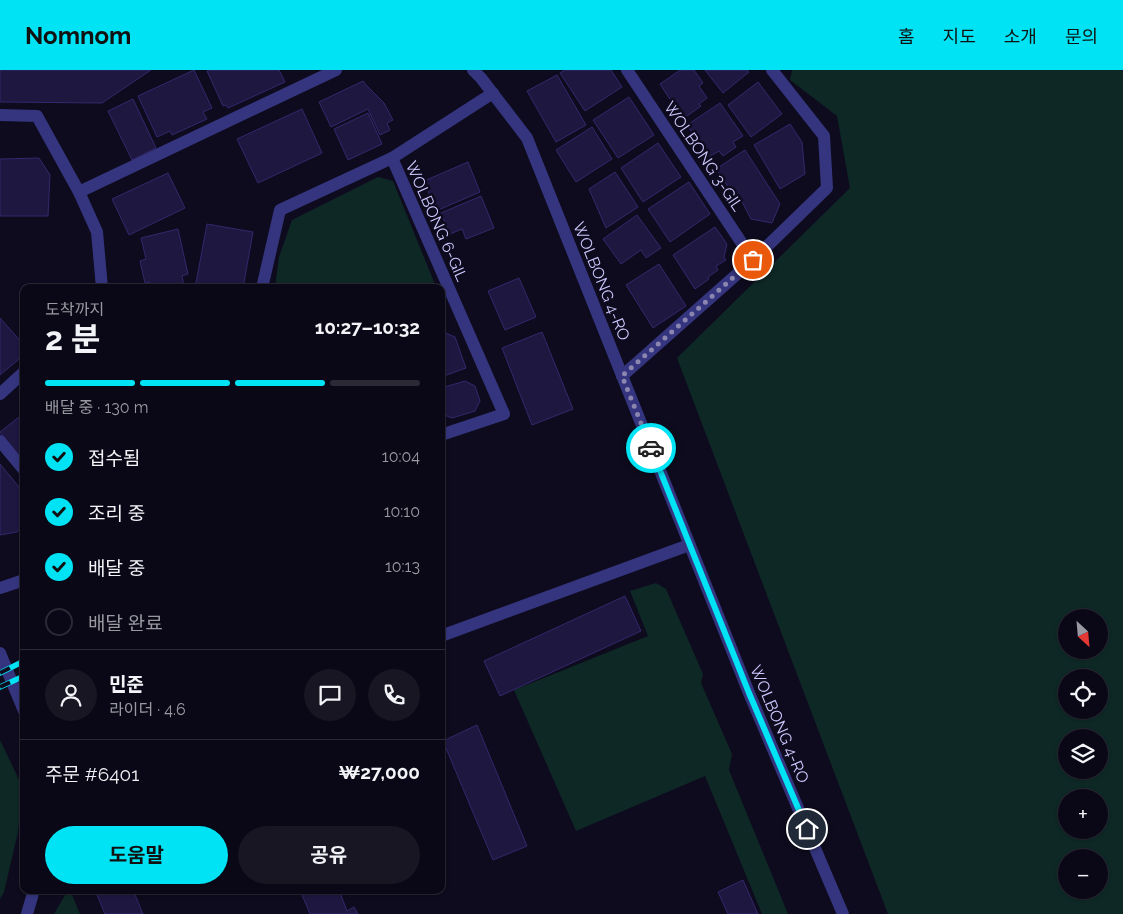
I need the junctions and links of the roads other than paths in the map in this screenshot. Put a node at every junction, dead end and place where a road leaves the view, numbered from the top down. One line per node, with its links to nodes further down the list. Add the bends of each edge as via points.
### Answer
1 (336, 70): 8 (street)
2 (473, 70): 5 (street, WOLBONG 4-RO)
3 (627, 70): 9 (street, WOLBONG 3-GIL)
4 (772, 70): 9 (street, via 824,136 827,188)
5 (493, 93): 7 (street, WOLBONG 6-GIL); 15 (street, WOLBONG 4-RO, via 527,138)
6 (0, 115): 8 (street, via 38,116)
7 (392, 158): 11 (street, WOLBONG 6-GIL, via 280,210); 12 (street, WOLBONG 6-GIL)
8 (79, 192): 10 (street, via 97,232)
9 (753, 260): 15 (street)
10 (102, 284)
11 (263, 284)
12 (442, 284)
13 (447, 298): 17 (street, WOLBONG 6-GIL, via 504,414)
14 (20, 376): 16 (street)
15 (622, 376): 20 (street, WOLBONG 4-RO)
16 (0, 394)
17 (445, 434)
18 (0, 441): 19 (street)
19 (20, 465)
20 (689, 545): 23 (street); 28 (street, WOLBONG 4-RO)
21 (20, 581): 22 (street)
22 (0, 588)
23 (445, 635)
24 (0, 652): 25 (street)
25 (20, 701)
26 (33, 894): 27 (street)
27 (26, 914)
28 (843, 914)

